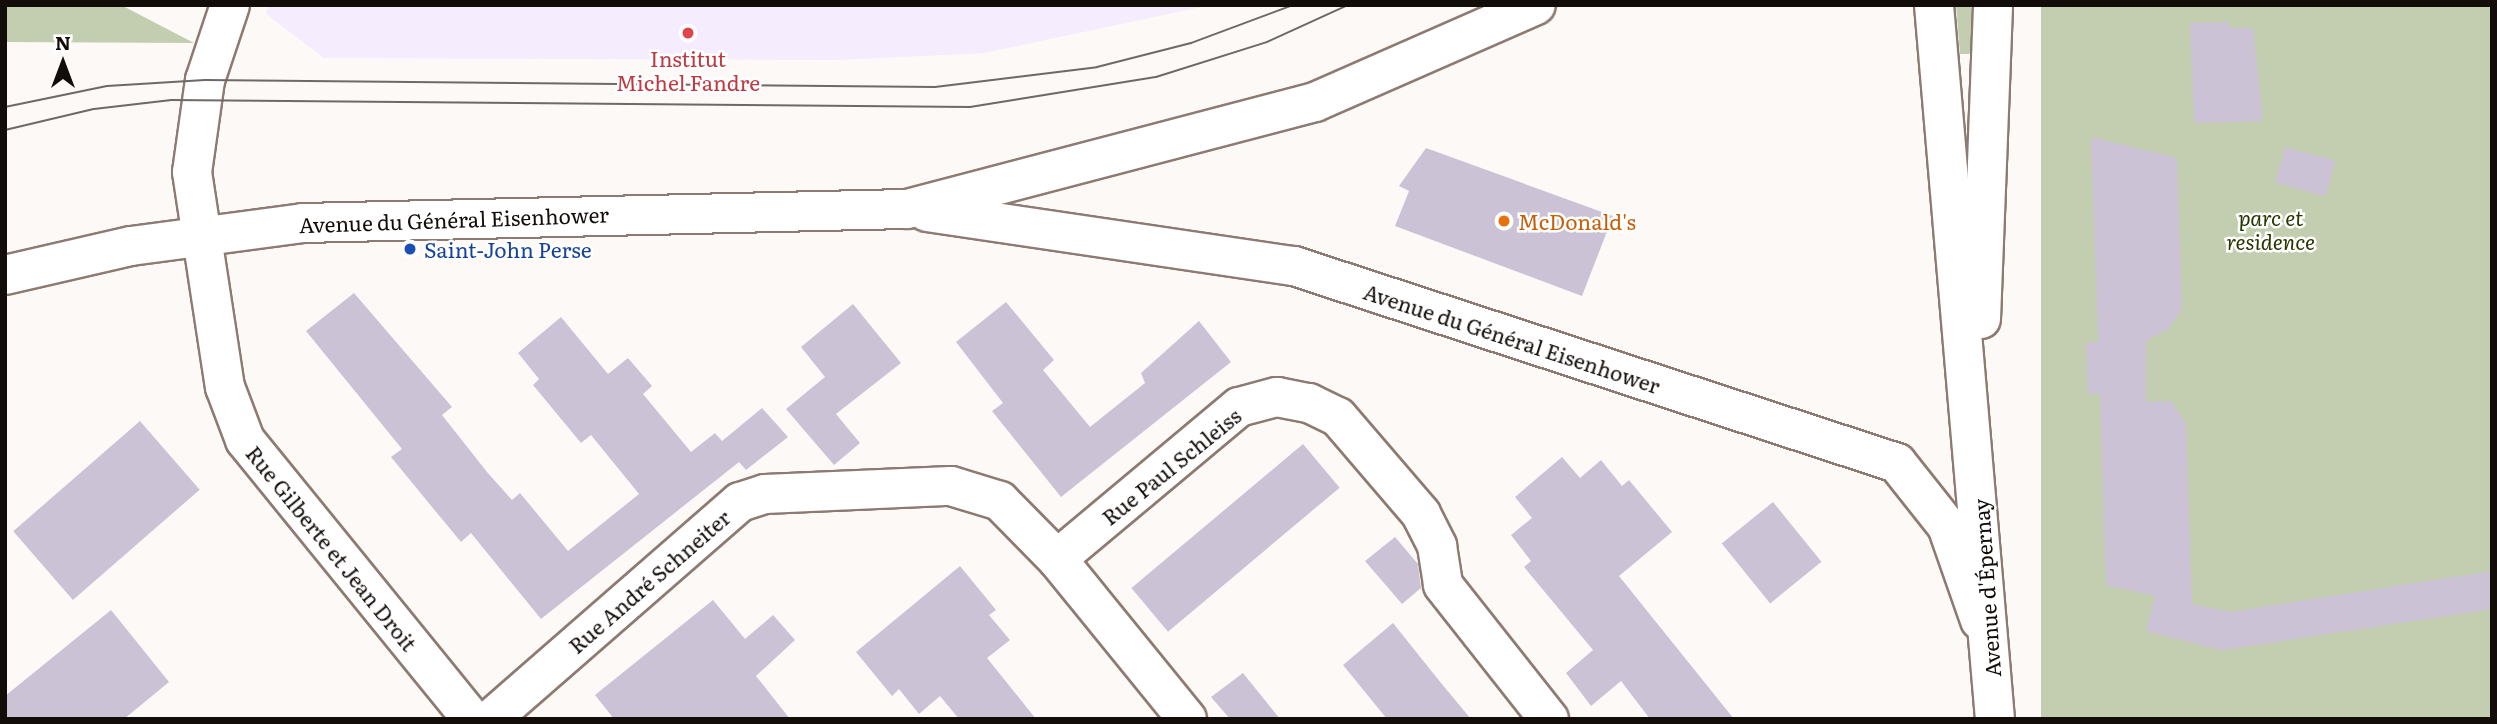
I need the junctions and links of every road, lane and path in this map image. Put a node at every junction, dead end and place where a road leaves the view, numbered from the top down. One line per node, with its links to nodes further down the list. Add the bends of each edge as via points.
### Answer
1 (230, 5): 6 (street, Rue Gilberte et Jean Droit, via 205,80 192,172)
2 (1536, 5): 5 (street, Avenue du Général Eisenhower, via 1315,102)
3 (1934, 5): 8 (street)
4 (1993, 5): 8 (street)
5 (907, 209): 6 (street, Avenue du Général Eisenhower, via 384,219 303,223); 10 (street, Avenue du Général Eisenhower, via 1294,267 1897,463 1947,526)
6 (200, 237): 7 (street, Avenue du Général Eisenhower, via 131,246); 11 (street, Rue Gilberte et Jean Droit, via 222,375 245,440)
7 (5, 275)
8 (1975, 457): 10 (street, Avenue d'Épernay)
9 (1057, 559): 12 (street, Rue André Schneiter, via 1000,501 951,486 765,494 740,502); 13 (street, Rue André Schneiter); 14 (street, Rue Paul Schleiss, via 1239,407 1277,397 1310,403 1338,417 1421,514 1437,546 1444,586)
10 (1992, 654): 15 (street, Avenue d'Épernay)
11 (472, 719)
12 (491, 719)
13 (1187, 719)
14 (1549, 719)
15 (1995, 719)

